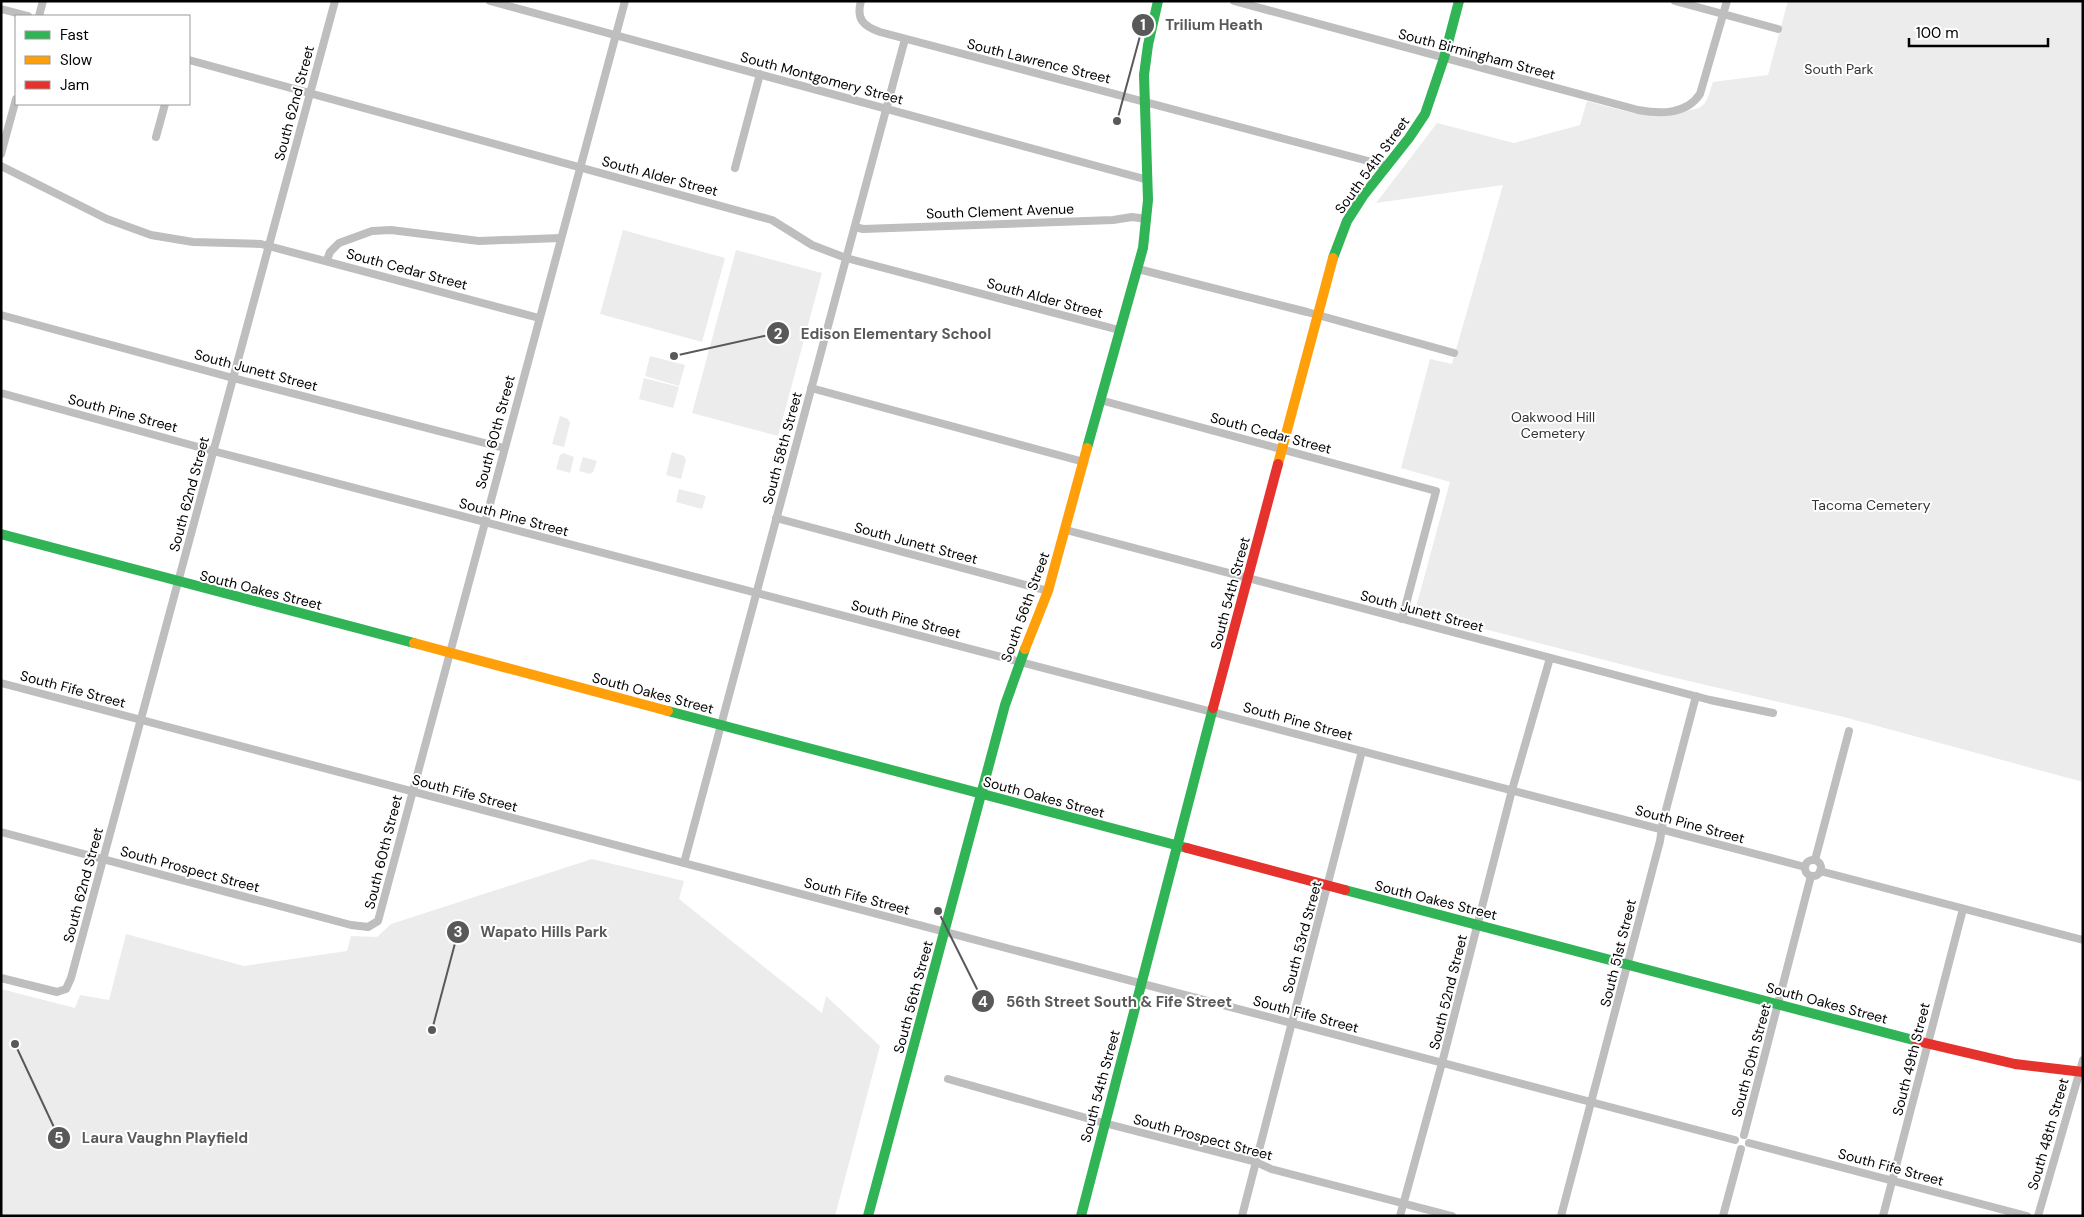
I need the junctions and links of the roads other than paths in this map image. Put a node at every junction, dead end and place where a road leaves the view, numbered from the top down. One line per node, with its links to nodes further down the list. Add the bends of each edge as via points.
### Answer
1 (43, 1): 14 (street)
2 (335, 1): 21 (street, South 62nd Street)
3 (490, 1): 16 (street, South Montgomery Street)
4 (625, 1): 16 (street, South 60th Street)
5 (861, 1): 17 (street, South Lawrence Street, via 861,22 874,30)
6 (1158, 1): 22 (street, South 56th Street, via 1145,60)
7 (1234, 1): 18 (street, South Birmingham Street)
8 (1459, 1): 18 (street, South 54th Street)
9 (1675, 1): 12 (street)
10 (1727, 1): 12 (street)
11 (1, 9): 13 (street)
12 (1724, 14): 15 (street); 18 (street, South Birmingham Street, via 1704,86 1696,100 1685,108 1669,112 1654,112)
13 (24, 15)
14 (39, 15)
15 (1778, 29)
16 (615, 35): 20 (street, South Montgomery Street); 30 (street, South 60th Street)
17 (905, 39): 22 (street, South Lawrence Street); 25 (street, South 58th Street)
18 (1444, 58): 29 (street, South 54th Street, via 1425,114)
19 (190, 60): 21 (street, South Alder Street)
20 (760, 74): 25 (street, South Montgomery Street); 31 (street)
21 (310, 93): 30 (street, South Alder Street); 36 (street, South 62nd Street)
22 (1144, 101): 29 (street, South Lawrence Street); 32 (street, South 56th Street)
23 (15, 103): 27 (street)
24 (165, 105): 26 (street)
25 (886, 109): 32 (street, South Montgomery Street); 34 (street, South 58th Street)
26 (156, 137)
27 (1, 154)
28 (1, 166): 36 (street, via 107,219 151,235 193,242)
29 (1387, 166): 41 (street, South 54th Street, via 1347,221)
30 (580, 167): 35 (street, South 60th Street); 37 (street, South Alder Street, via 772,220 812,244)
31 (735, 168)
32 (1148, 180): 33 (street, South 56th Street)
33 (1147, 219): 34 (street, South Clement Avenue); 39 (street, South 56th Street)
34 (855, 228): 37 (street, South 58th Street)
35 (560, 238): 38 (street, via 479,241 390,230 372,231 339,244); 42 (street, South 60th Street)
36 (269, 245): 38 (street, South Cedar Street); 45 (street, South 62nd Street)
37 (846, 258): 43 (street, South Alder Street); 46 (street, South 58th Street)
38 (327, 260): 42 (street, South Cedar Street)
39 (1138, 270): 41 (street); 43 (street, South 56th Street)
40 (1, 315): 45 (street, South Junett Street)
41 (1318, 316): 44 (street); 50 (street, South 54th Street)
42 (539, 318): 49 (street, South 60th Street)
43 (1119, 330): 48 (street, South 56th Street)
44 (1454, 353)
45 (233, 378): 49 (street, South Junett Street); 51 (street, South 62nd Street)
46 (811, 388): 52 (street); 53 (street, South 58th Street)
47 (1, 393): 51 (street, South Pine Street)
48 (1100, 400): 50 (street, South Cedar Street); 52 (street, South 56th Street)
49 (504, 448): 54 (street, South 60th Street)
50 (1283, 448): 57 (street, South 54th Street); 61 (street, South Cedar Street, via 1436,491)
51 (213, 451): 54 (street, South Pine Street); 58 (street, South 62nd Street)
52 (1084, 462): 55 (street, South 56th Street)
53 (776, 518): 59 (street, South Junett Street); 60 (street, South 58th Street)
54 (484, 522): 60 (street, South Pine Street); 62 (street, South 60th Street)
55 (1066, 530): 57 (street, South Junett Street); 59 (street, South 56th Street)
56 (1, 534): 58 (street, South Oakes Street)
57 (1248, 578): 61 (street, South Junett Street); 67 (street, South 54th Street)
58 (177, 583): 62 (street, South Oakes Street); 69 (street, South 62nd Street)
59 (1048, 591): 64 (street, South 56th Street)
60 (756, 592): 64 (street, South Pine Street); 70 (street, South 58th Street)
61 (1402, 619): 63 (street, South Junett Street)
62 (449, 653): 70 (street, South Oakes Street); 74 (street, South 60th Street)
63 (1550, 658): 66 (street, South Junett Street); 73 (street, South 52nd Street)
64 (1020, 661): 67 (street, South Pine Street); 75 (street, South 56th Street)
65 (1, 683): 69 (street, South Fife Street)
66 (1696, 696): 68 (street, South Junett Street); 76 (street, South 51st Street)
67 (1212, 711): 72 (street, South Pine Street); 78 (street, South 54th Street)
68 (1773, 713)
69 (140, 720): 74 (street, South Fife Street); 79 (street, South 62nd Street)
70 (721, 725): 75 (street, South Oakes Street); 81 (street, South 58th Street)
71 (1849, 730): 80 (street)
72 (1362, 751): 73 (street, South Pine Street); 85 (street, South 53rd Street)
73 (1512, 790): 76 (street, South Pine Street); 88 (street, South 52nd Street)
74 (412, 791): 81 (street, South Fife Street); 87 (street, South 60th Street, via 379,920)
75 (982, 794): 78 (street, South Oakes Street); 89 (street, South 56th Street)
76 (1663, 830): 82 (street, South Pine Street); 91 (street, South 51st Street)
77 (1, 832): 79 (street, South Prospect Street)
78 (1178, 846): 85 (street, South Oakes Street); 93 (street, South 54th Street)
79 (103, 859): 87 (street, South Prospect Street, via 351,925); 92 (street, South 62nd Street, via 66,989 62,992 46,990)
80 (1815, 860): 82 (street); 83 (street, via 1820,863)
81 (684, 863): 89 (street, South Fife Street)
82 (1805, 867): 84 (street)
83 (1820, 871): 84 (street); 86 (street)
84 (1811, 876): 94 (street, South 50th Street)
85 (1328, 886): 88 (street, South Oakes Street); 95 (street, South 53rd Street)
86 (1963, 909): 90 (street); 96 (street, South 49th Street)
87 (373, 925)
88 (1478, 925): 91 (street, South Oakes Street); 98 (street, South 52nd Street)
89 (944, 932): 93 (street, South Fife Street); 110 (street, South 56th Street)
90 (2083, 940)
91 (1628, 965): 94 (street, South Oakes Street); 101 (street, South 51st Street)
92 (1, 978)
93 (1141, 984): 95 (street, South Fife Street); 102 (street, South 54th Street)
94 (1778, 1004): 96 (street, South Oakes Street); 103 (street, South 50th Street)
95 (1292, 1023): 98 (street, South Fife Street); 107 (street, South 53rd Street)
96 (1928, 1044): 99 (street, South Oakes Street, via 2015,1064); 108 (street, South 49th Street)
97 (2083, 1060): 99 (street, South 48th Street)
98 (1442, 1063): 101 (street, South Fife Street); 109 (street, South 52nd Street)
99 (2081, 1072): 119 (street, South 48th Street)
100 (948, 1079): 102 (street, South Prospect Street)
101 (1593, 1102): 104 (street, South Fife Street); 115 (street, South 51st Street)
102 (1104, 1123): 107 (street, South Prospect Street); 111 (street, South 54th Street)
103 (1744, 1135): 104 (street, via 1739,1134); 105 (street)
104 (1735, 1140): 106 (street)
105 (1749, 1143): 106 (street); 108 (street, South Fife Street)
106 (1740, 1149): 116 (street)
107 (1256, 1162): 109 (street, South Prospect Street, via 1271,1169); 112 (street, South 53rd Street)
108 (1892, 1180): 117 (street, South 49th Street); 118 (street, South Fife Street)
109 (1403, 1202): 113 (street, South 52nd Street); 114 (street, South Prospect Street)
110 (868, 1216)
111 (1081, 1216)
112 (1242, 1216)
113 (1400, 1216)
114 (1452, 1216)
115 (1562, 1216)
116 (1723, 1216)
117 (1883, 1216)
118 (2027, 1216)
119 (2038, 1216)

